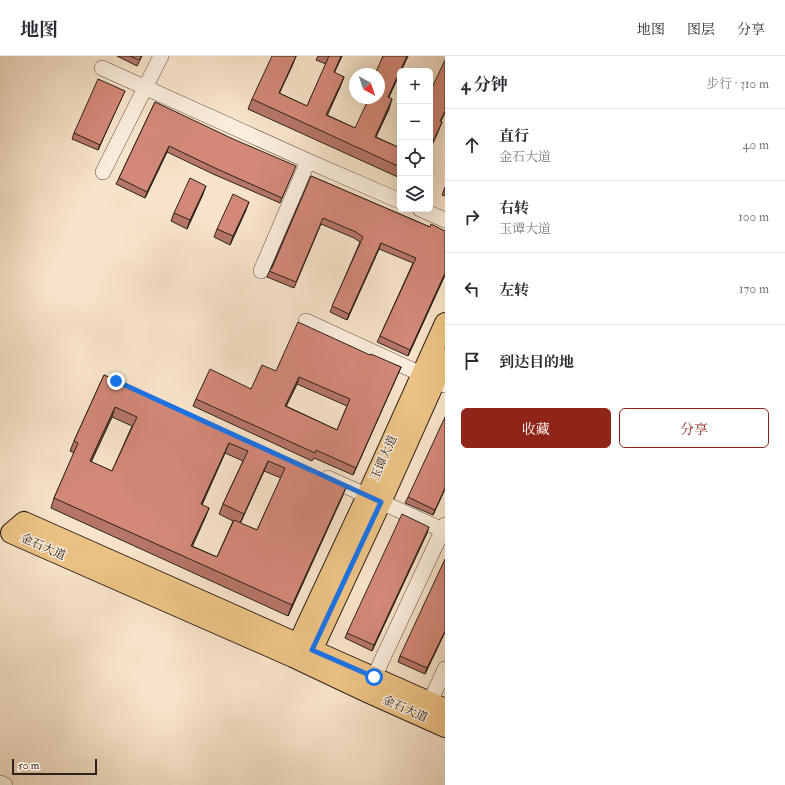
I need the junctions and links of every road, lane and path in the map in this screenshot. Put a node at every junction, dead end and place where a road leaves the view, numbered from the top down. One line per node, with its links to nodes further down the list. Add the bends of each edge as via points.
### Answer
1 (161, 56): 3 (street)
2 (102, 68): 3 (street)
3 (145, 88): 4 (street); 5 (street)
4 (308, 161): 6 (street); 9 (street)
5 (103, 172)
6 (397, 199)
7 (427, 212): 8 (street)
8 (445, 220)
9 (261, 270)
10 (306, 321): 13 (street)
11 (445, 323): 13 (main road, 玉谭大道)
12 (445, 359): 13 (main road, 玉谭大道)
13 (434, 380): 15 (main road, 玉谭大道)
14 (317, 473): 15 (street)
15 (374, 499): 16 (street); 18 (main road, 玉谭大道)
16 (444, 529): 20 (street)
17 (6, 536): 18 (main road, 金石大道, via 24,522)
18 (302, 654): 20 (main road, 金石大道); 22 (main road, 金石大道)
19 (445, 669): 21 (street)
20 (374, 677): 21 (main road, 金石大道)
21 (437, 705)
22 (445, 727)
23 (0, 783): 24 (street)
24 (5, 785)

